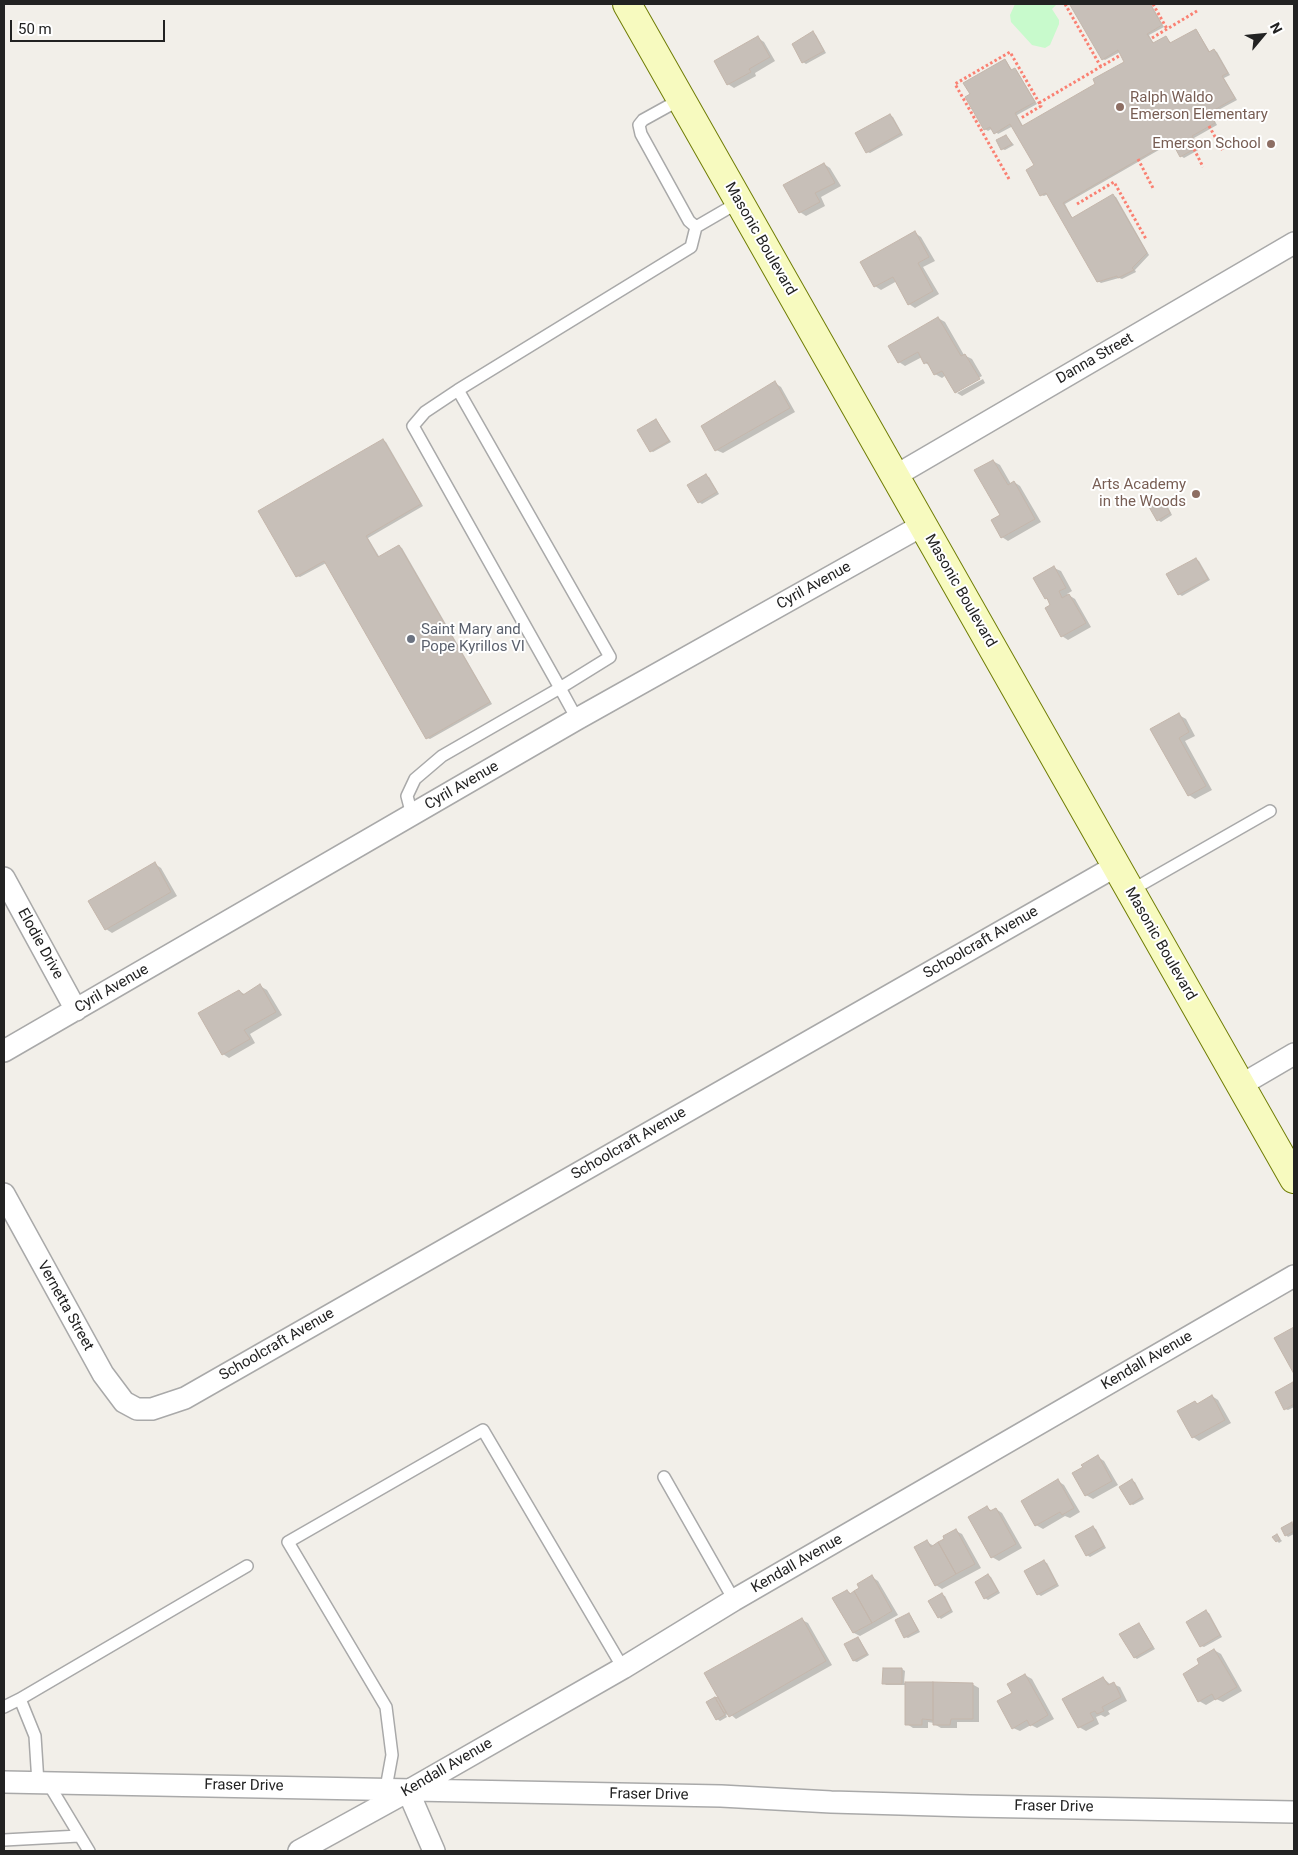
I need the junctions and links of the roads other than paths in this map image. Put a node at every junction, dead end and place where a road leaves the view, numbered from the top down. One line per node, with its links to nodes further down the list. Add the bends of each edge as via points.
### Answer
1 (627, 4): 2 (street, Masonic Boulevard)
2 (681, 98): 3 (street, Masonic Boulevard); 4 (lane, via 639,125 689,221)
3 (739, 202): 4 (lane); 7 (street, Masonic Boulevard)
4 (696, 227): 6 (lane, via 690,247)
5 (1294, 242): 7 (street, Danna Street)
6 (458, 390): 9 (lane, via 425,412 413,426); 9 (lane, via 610,656)
7 (895, 476): 8 (street, Masonic Boulevard)
8 (923, 525): 10 (street, Cyril Avenue); 13 (street, Masonic Boulevard)
9 (560, 688): 10 (lane); 12 (lane, via 442,756 415,779 407,796)
10 (577, 720): 12 (street, Cyril Avenue)
11 (1270, 811): 15 (lane)
12 (412, 815): 16 (street, Cyril Avenue)
13 (1116, 866): 15 (street, Masonic Boulevard); 23 (street, Schoolcraft Avenue, via 185,1398 152,1409)
14 (4, 878): 16 (street, Elodie Drive)
15 (1130, 891): 19 (street, Masonic Boulevard)
16 (76, 1010): 17 (street, Cyril Avenue)
17 (4, 1051)
18 (1294, 1054): 19 (street)
19 (1241, 1085): 20 (street, Masonic Boulevard)
20 (1294, 1179)
21 (4, 1194): 23 (street, Vernetta Street, via 103,1374 124,1402)
22 (1294, 1276): 26 (street, Kendall Avenue)
23 (137, 1409)
24 (664, 1477): 26 (lane)
25 (247, 1566): 28 (lane)
26 (734, 1600): 27 (street, Kendall Avenue)
27 (623, 1668): 32 (lane, via 483,1430 288,1542 386,1707 392,1755); 33 (street, Kendall Avenue)
28 (20, 1699): 29 (lane); 31 (lane, via 36,1736)
29 (4, 1707)
30 (4, 1782): 31 (street, Fraser Drive)
31 (43, 1783): 32 (street, Fraser Drive); 35 (lane)
32 (386, 1788): 33 (street, Fraser Drive)
33 (408, 1791): 34 (street, Fraser Drive); 38 (street, Kendall Avenue); 39 (street)
34 (1294, 1812)
35 (79, 1836): 36 (lane); 37 (lane)
36 (4, 1840)
37 (89, 1851)
38 (299, 1851)
39 (434, 1851)

